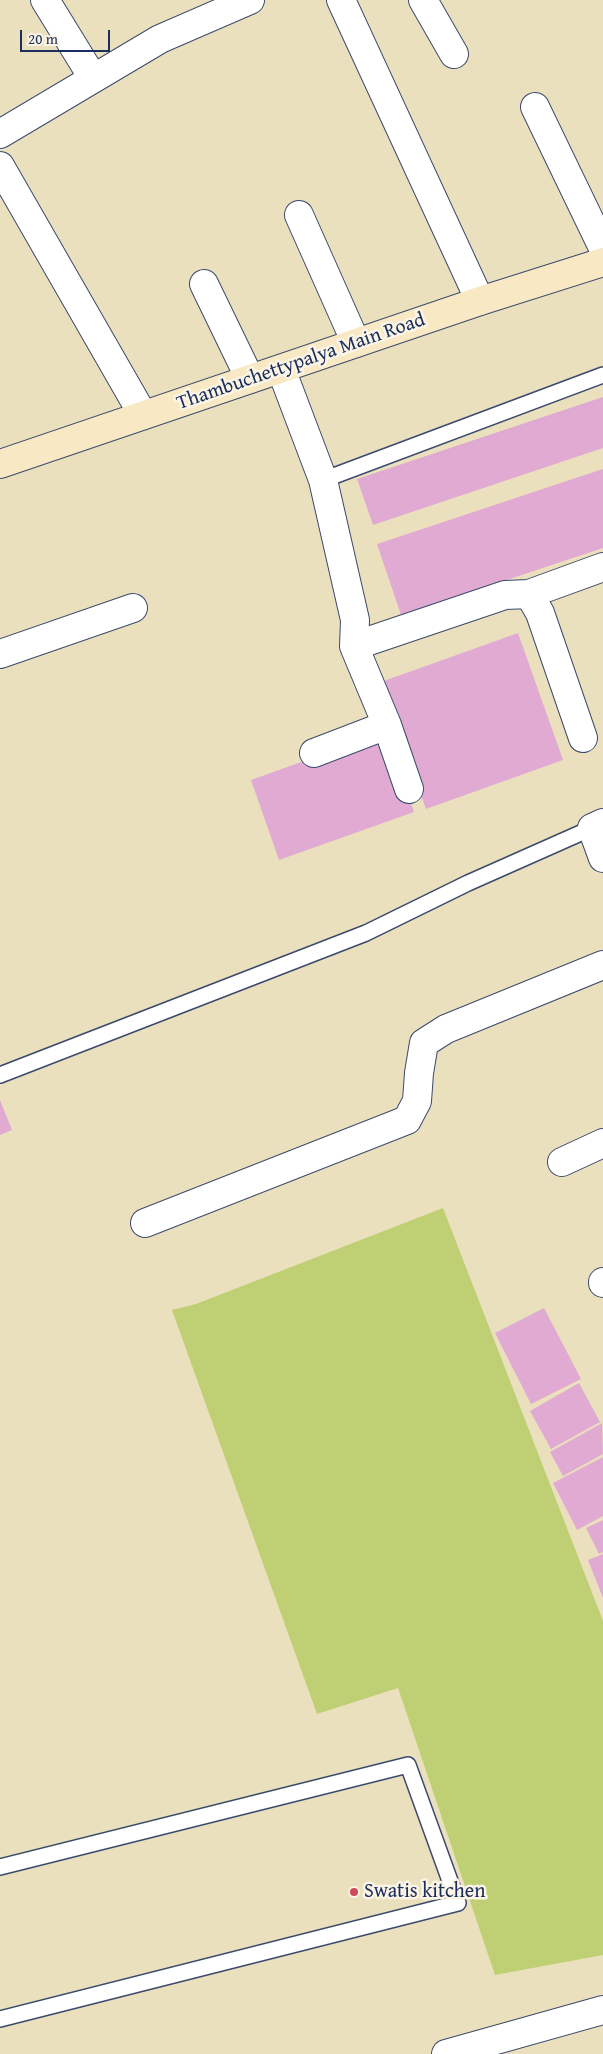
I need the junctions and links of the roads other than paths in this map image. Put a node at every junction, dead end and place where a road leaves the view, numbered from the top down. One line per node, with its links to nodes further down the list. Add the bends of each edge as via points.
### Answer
1 (44, 0): 6 (street)
2 (248, 0): 6 (street, via 160,39)
3 (341, 0): 14 (street)
4 (423, 0): 5 (street)
5 (454, 54)
6 (94, 78): 8 (street)
7 (535, 107): 11 (street)
8 (0, 134)
9 (0, 166): 19 (street)
10 (299, 215): 15 (street)
11 (603, 248)
12 (603, 262): 14 (main road, Thambuchettypalya Main Road)
13 (204, 284): 18 (street)
14 (480, 301): 15 (main road, Thambuchettypalya Main Road)
15 (356, 343): 16 (main road, Thambuchettypalya Main Road)
16 (281, 368): 18 (main road, Thambuchettypalya Main Road); 21 (street)
17 (603, 375): 21 (lane)
18 (250, 379): 19 (main road, Thambuchettypalya Main Road)
19 (143, 415): 20 (main road, Thambuchettypalya Main Road)
20 (0, 464)
21 (323, 480): 25 (street, via 355,620)
22 (603, 567): 23 (street)
23 (529, 594): 25 (street, via 505,595); 28 (street, via 540,613)
24 (134, 608): 26 (street)
25 (354, 646): 27 (street)
26 (0, 654)
27 (387, 725): 29 (street); 30 (street)
28 (584, 738)
29 (314, 754)
30 (409, 788)
31 (597, 825): 32 (street); 34 (lane, via 366,933)
32 (603, 858)
33 (603, 965): 37 (street, via 446,1028 424,1043 417,1101 408,1120)
34 (0, 1075)
35 (603, 1144): 36 (street)
36 (562, 1162)
37 (145, 1223)
38 (0, 1866): 40 (lane, via 408,1765 458,1903)
39 (603, 2010): 41 (street)
40 (0, 2019)
41 (501, 2047): 42 (street)
42 (446, 2054)

